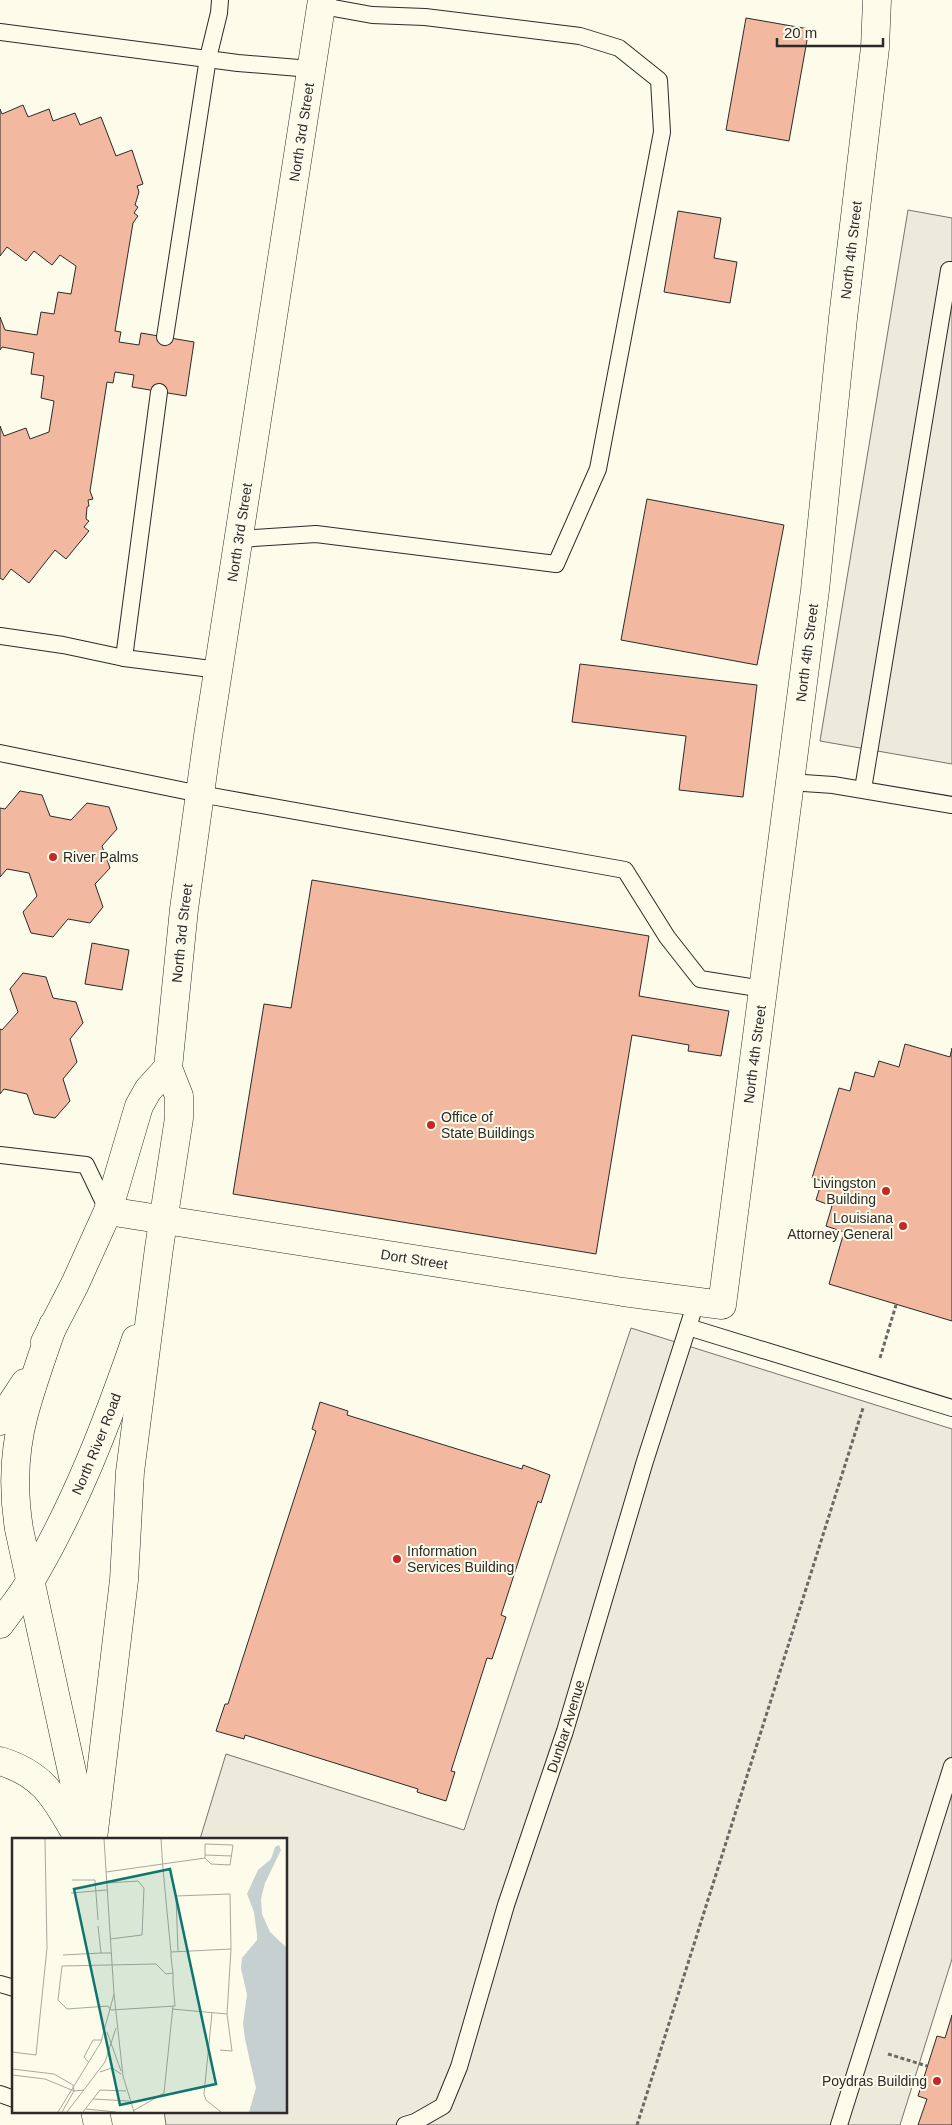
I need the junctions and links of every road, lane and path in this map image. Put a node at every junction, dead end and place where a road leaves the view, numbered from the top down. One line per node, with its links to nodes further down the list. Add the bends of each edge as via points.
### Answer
1 (220, 0): 5 (lane)
2 (877, 0): 15 (main road, North 4th Street, via 875,48 815,590)
3 (322, 3): 6 (main road, North 3rd Street); 10 (lane, via 372,14 425,17 580,36 619,48 659,80 662,132 598,470 556,564 316,534)
4 (0, 32): 5 (lane)
5 (208, 58): 6 (lane); 8 (lane)
6 (311, 70): 10 (main road, North 3rd Street)
7 (952, 270): 16 (lane, via 949,270)
8 (165, 337)
9 (159, 392): 12 (lane)
10 (239, 539): 13 (main road, North 3rd Street)
11 (0, 636): 12 (lane)
12 (124, 658): 13 (lane)
13 (219, 670): 17 (main road, North 3rd Street)
14 (0, 753): 17 (lane)
15 (789, 782): 16 (lane); 19 (main road, North 4th Street)
16 (863, 789): 18 (lane)
17 (200, 794): 19 (lane, via 625,870 667,937 700,978); 20 (main road, North 3rd Street, via 184,909)
18 (952, 805)
19 (764, 989): 25 (main road, North 4th Street)
20 (168, 1068): 22 (main road, via 148,1090 139,1106); 23 (main road, North 3rd Street, via 179,1096 179,1118)
21 (0, 1155): 22 (lane, via 86,1165)
22 (108, 1210): 23 (main road, Dort Street); 27 (main road)
23 (164, 1220): 24 (main road, North 3rd Street); 25 (main road, Dort Street)
24 (159, 1248): 33 (main road, North River Road, via 144,1316 92,1460); 39 (main road, via 130,1472 124,1580)
25 (709, 1303): 28 (lane, Dunbar Avenue)
26 (896, 1305): 29 (path)
27 (53, 1325): 32 (main road, via 23,1388); 33 (main road, via 24,1414 16,1466 15,1504)
28 (688, 1327): 31 (lane); 46 (lane, Dunbar Avenue, via 565,1731 506,1905 459,2066 443,2106)
29 (877, 1366)
30 (863, 1408): 47 (path)
31 (952, 1408)
32 (0, 1421)
33 (30, 1582): 34 (main road, North River Road); 38 (main road)
34 (0, 1624)
35 (0, 1760): 37 (main road, via 20,1767 42,1782)
36 (952, 1766): 48 (lane)
37 (78, 1838)
38 (86, 1838)
39 (93, 1838)
40 (899, 2057): 41 (path)
41 (927, 2066)
42 (0, 2094): 43 (lane)
43 (12, 2098)
44 (95, 2112): 45 (main road)
45 (98, 2125)
46 (405, 2125)
47 (637, 2125)
48 (839, 2125)

